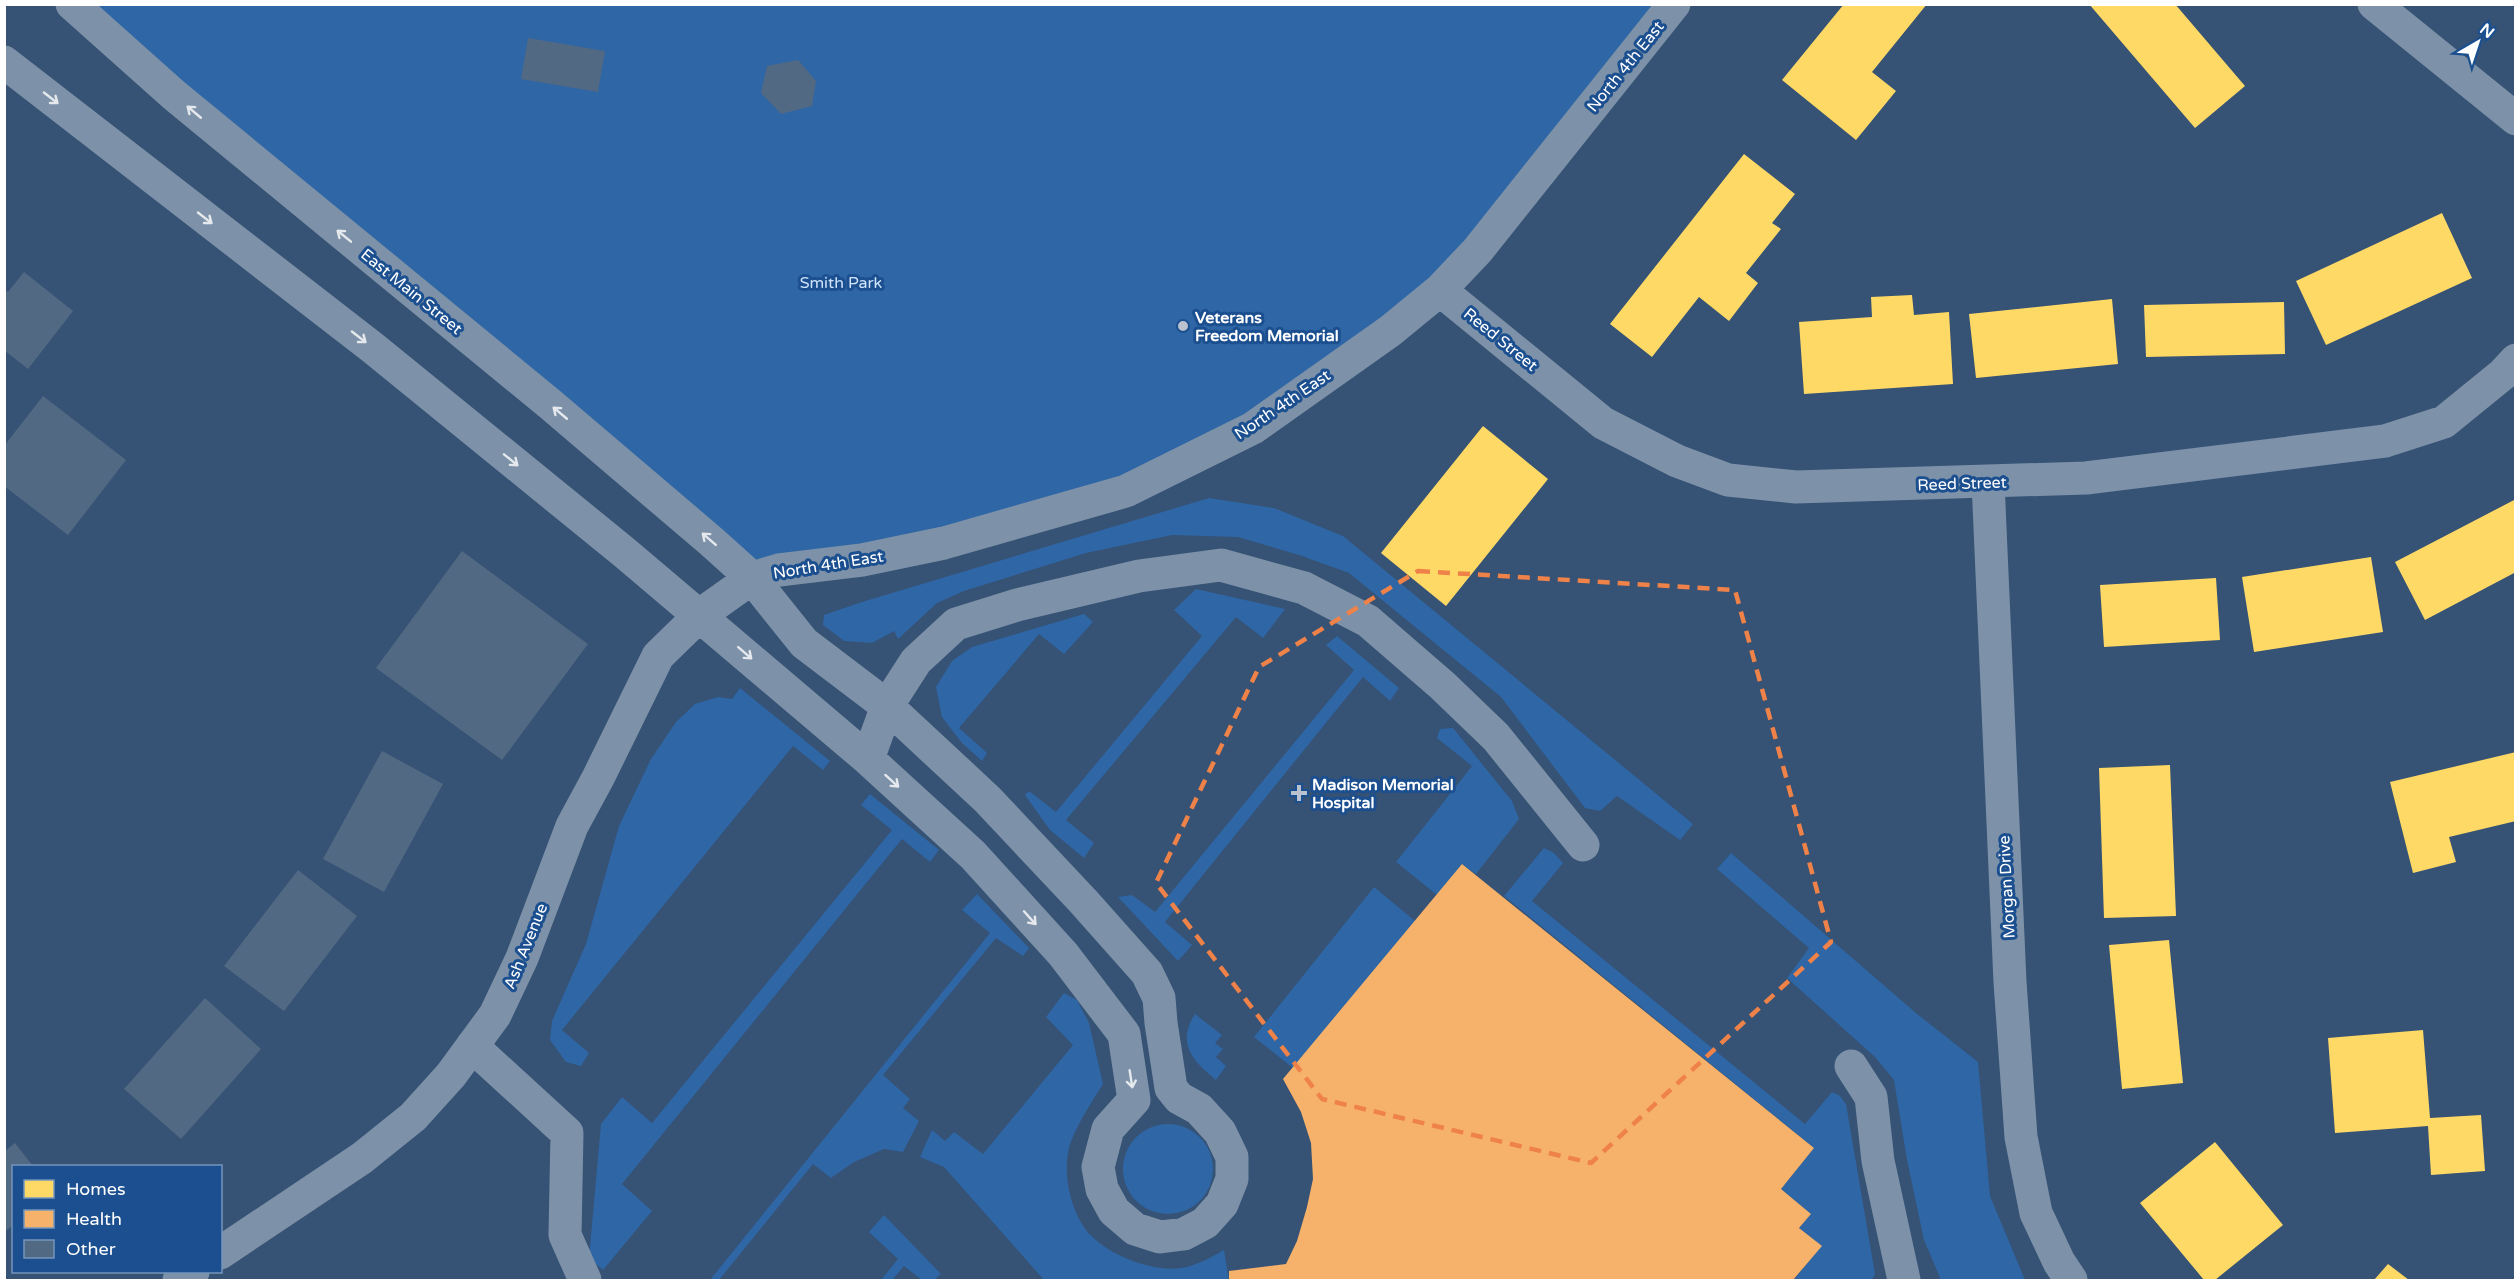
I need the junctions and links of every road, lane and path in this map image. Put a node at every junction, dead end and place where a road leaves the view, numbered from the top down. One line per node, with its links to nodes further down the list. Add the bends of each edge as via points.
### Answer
1 (72, 4): 9 (street, East Main Street, one-way to 1, via 550,404 174,95)
2 (1674, 4): 6 (street, North 4th East, via 1477,251)
3 (2374, 4): 5 (street)
4 (4, 62): 10 (street, one-way to 10, via 373,348)
5 (2516, 119)
6 (1440, 290): 8 (street, Reed Street, via 1603,423 1677,461 1728,480 1796,487); 9 (street, North 4th East, via 1390,331 1252,428 1125,491 944,543 862,560 779,570)
7 (2516, 360): 8 (street, Reed Street, via 2444,422 2385,441 2086,478)
8 (1988, 483): 19 (street, Morgan Drive, via 2009,970 2021,1137 2036,1213)
9 (752, 578): 10 (street, Ash Avenue); 11 (street, East Main Street, via 804,643)
10 (700, 615): 12 (street, East Main Street, one-way to 12); 14 (street, Ash Avenue, via 658,656 572,826 522,958 495,1015)
11 (887, 706): 12 (street); 12 (street, East Main Street, one-way to 11, via 973,855 1063,954 1124,1034 1134,1100 1108,1130 1098,1167 1102,1189 1114,1211 1135,1229 1160,1237 1184,1234 1205,1223 1222,1204 1232,1179 1232,1156 1220,1132 1199,1109 1179,1098 1171,1088 1160,998 1147,972 987,799); 13 (street, via 916,661 956,624 1139,576 1221,565 1304,588 1368,621 1496,737)
12 (868, 759)
13 (1582, 845)
14 (472, 1046): 16 (street, Ash Avenue, via 451,1075 404,1124 362,1158); 17 (street, via 567,1133 565,1235)
15 (1851, 1066): 18 (street, via 1872,1097 1878,1161)
16 (222, 1252)
17 (585, 1281)
18 (1904, 1281)
19 (2071, 1281)

